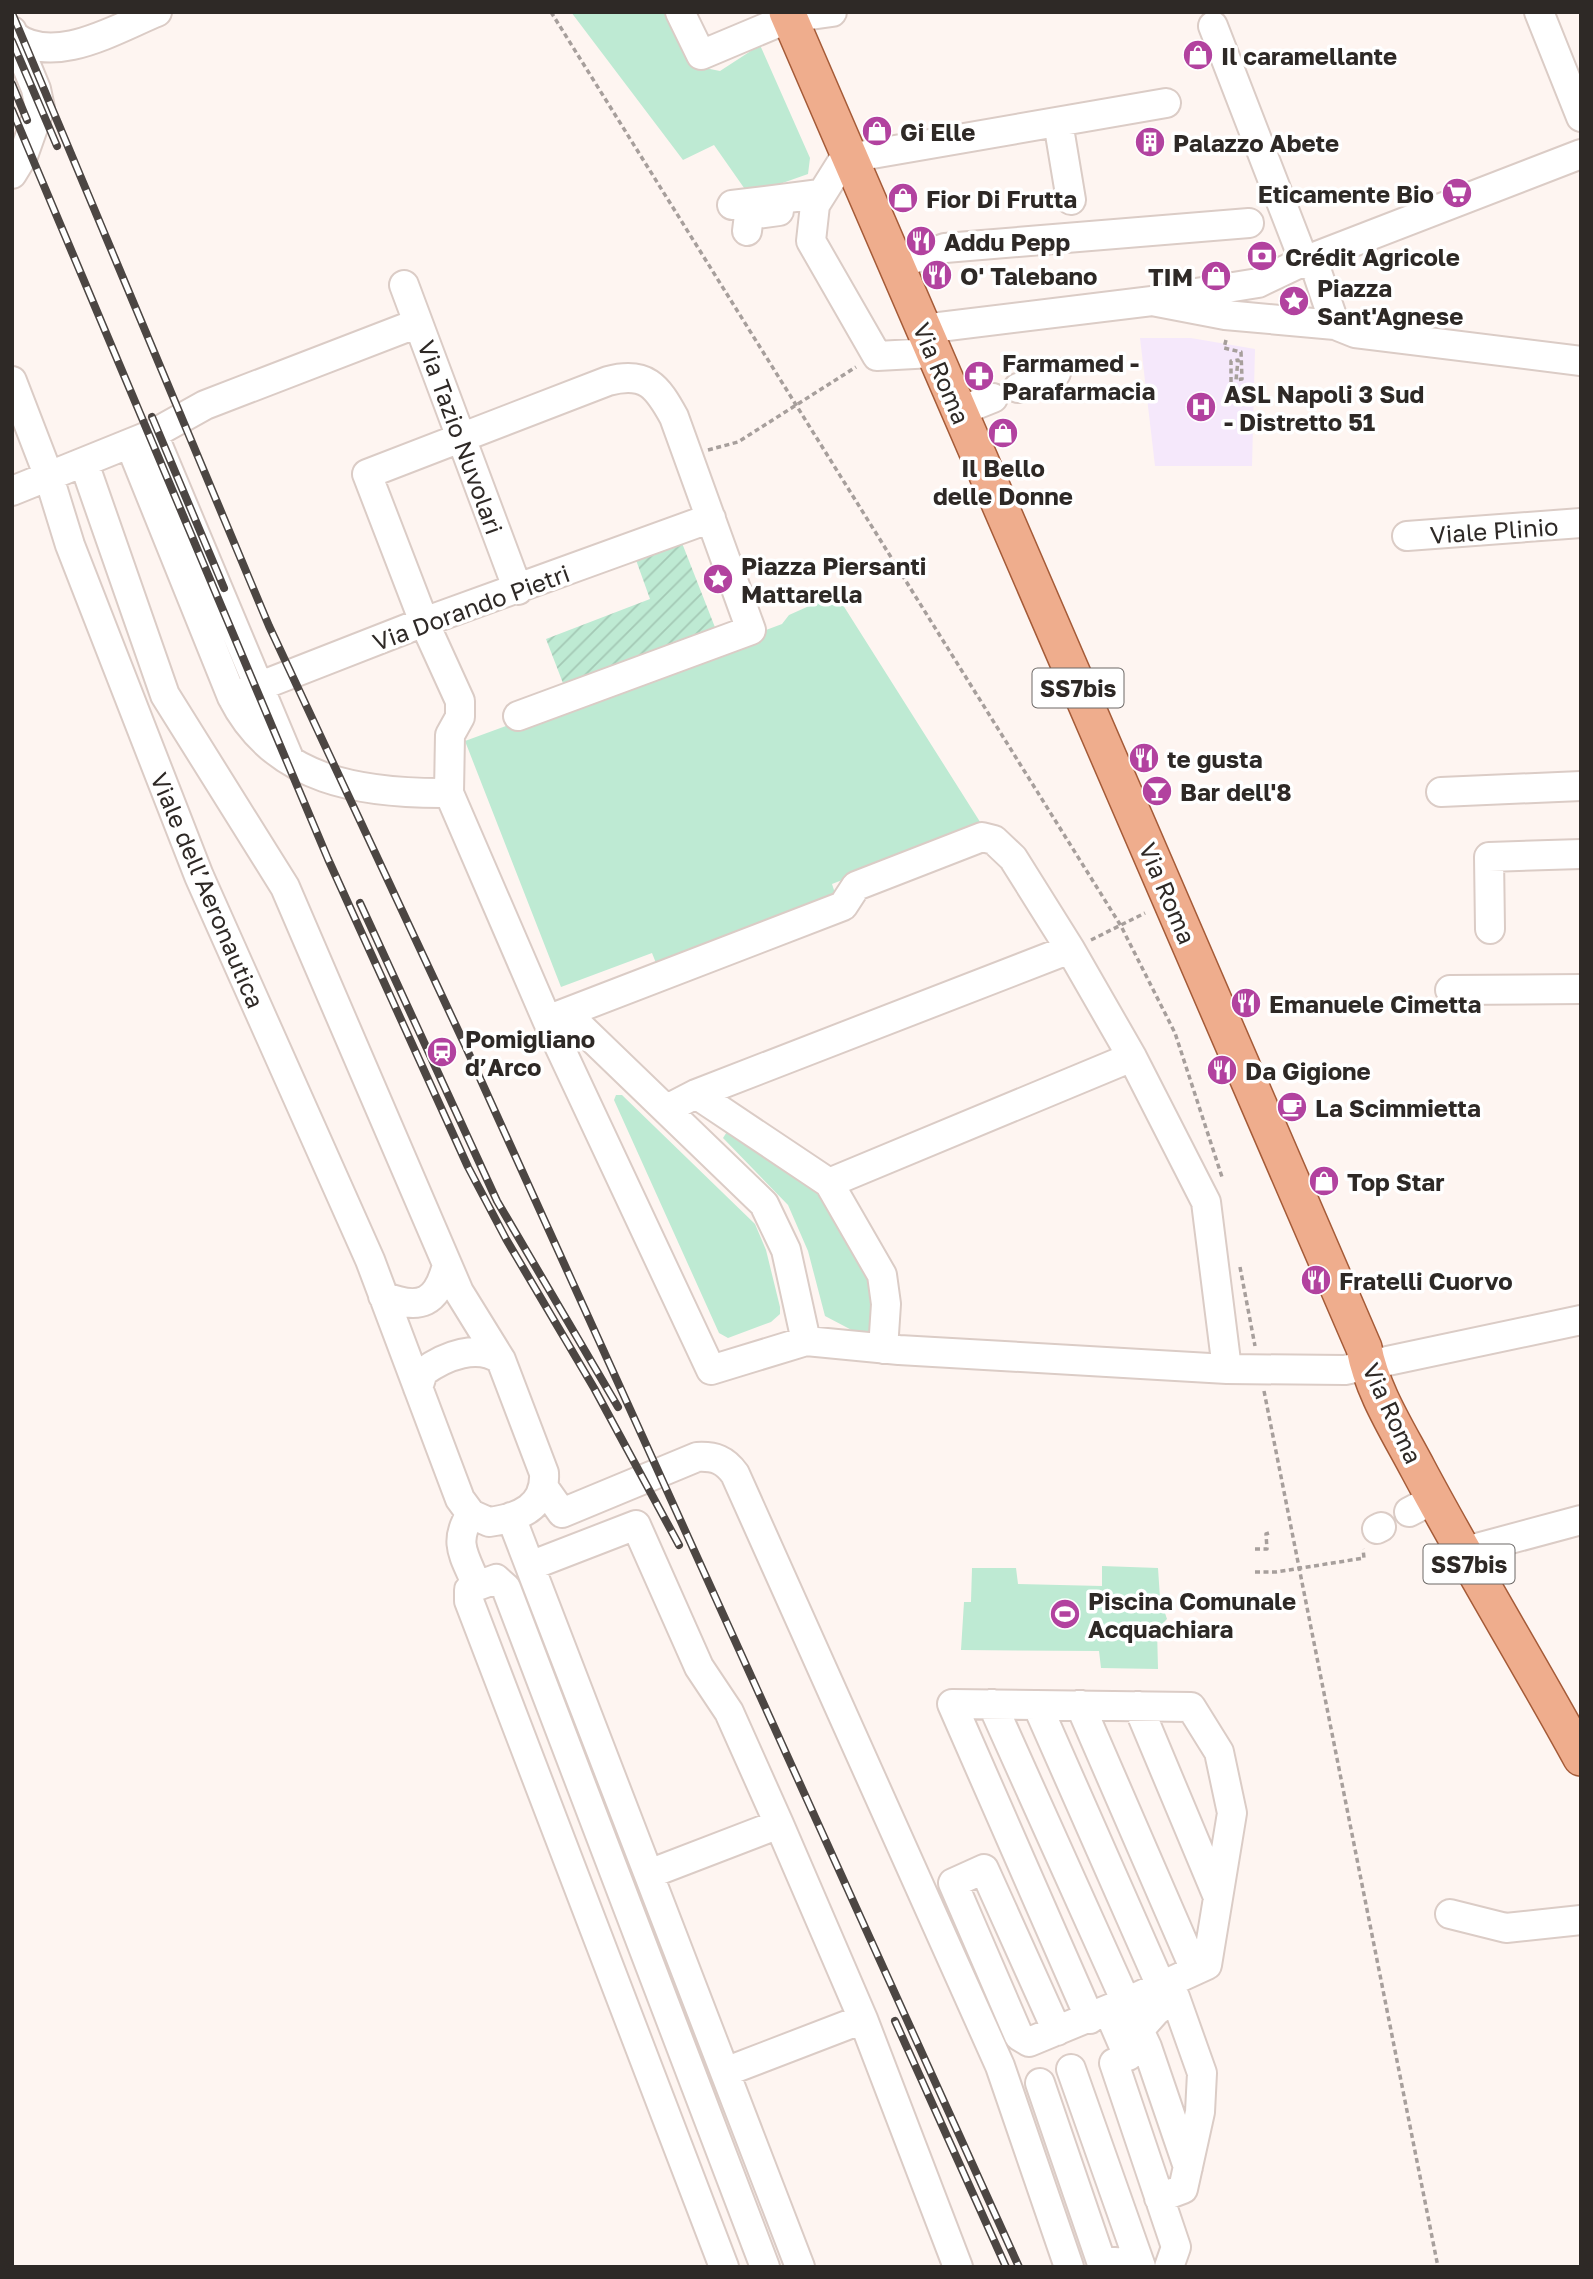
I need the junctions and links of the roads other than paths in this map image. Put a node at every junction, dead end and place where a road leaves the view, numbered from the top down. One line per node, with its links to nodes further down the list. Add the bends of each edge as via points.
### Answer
1 (157, 12): 8 (street)
2 (680, 12): 5 (street, via 701,55)
3 (832, 12): 5 (street)
4 (1539, 12): 11 (street)
5 (788, 15): 14 (main road, Via Roma / SS7bis)
6 (1213, 26): 21 (street)
7 (13, 33): 8 (street, via 38,47); 9 (street)
8 (74, 44): 9 (street, via 43,70)
9 (37, 91): 15 (street, via 38,114)
10 (1166, 103): 12 (street)
11 (1581, 117)
12 (1058, 122): 14 (street); 17 (street)
13 (1581, 154): 21 (street)
14 (848, 156): 16 (street); 22 (main road, Via Roma / SS7bis)
15 (12, 174)
16 (818, 200): 18 (street); 20 (street, via 749,215); 29 (street, via 811,241 877,356)
17 (1071, 200)
18 (732, 205)
19 (1249, 223): 22 (street, via 945,248)
20 (747, 231)
21 (1304, 261): 23 (street); 28 (street, via 1316,269)
22 (895, 265): 29 (main road, Via Roma / SS7bis)
23 (1258, 283): 25 (street); 26 (street)
24 (404, 285): 27 (street, Via Tazio Nuvolari)
25 (1152, 301): 26 (street); 29 (street)
26 (1273, 321): 28 (street)
27 (418, 323): 34 (street, Via Tazio Nuvolari); 35 (street, via 205,405)
28 (1335, 325): 30 (street, via 1355,332)
29 (928, 341): 33 (main road, Via Roma / SS7bis)
30 (1581, 361)
31 (1056, 373): 33 (street)
32 (12, 381): 37 (street, Viale dell’Aeronautica)
33 (958, 412): 67 (main road, Via Roma / SS7bis, via 1364,1348)
34 (460, 438): 39 (street, via 608,381 637,377 664,400); 42 (street, Via Tazio Nuvolari); 43 (street, via 367,474)
35 (141, 439): 36 (street); 44 (street); 45 (street)
36 (84, 463): 37 (street); 61 (street, Viale dell’Aeronautica, via 165,695 273,862)
37 (49, 477): 38 (street); 62 (street, Viale dell’Aeronautica, via 70,545 212,907 348,1207)
38 (12, 491)
39 (711, 518): 42 (street, Via Dorando Pietri); 46 (street, via 751,630)
40 (1581, 523): 41 (street, Viale Plinio)
41 (1407, 536)
42 (518, 590): 43 (street, Via Dorando Pietri)
43 (424, 622): 44 (street, Via Dorando Pietri); 50 (street, via 460,701 460,717 450,736)
44 (259, 689): 45 (street, Via Dorando Pietri); 47 (street, via 288,757)
45 (232, 697): 47 (street, via 255,731)
46 (518, 716)
47 (297, 766): 50 (street, via 328,781 402,794)
48 (1581, 786): 49 (street)
49 (1441, 792)
50 (449, 793): 56 (street)
51 (1581, 854): 52 (street, via 1489,857)
52 (1490, 929)
53 (1070, 949): 56 (street, via 1013,858 994,840 982,837 856,886 842,906); 57 (street); 58 (street)
54 (1581, 989): 55 (street)
55 (1450, 990)
56 (556, 1017): 59 (street); 64 (street, via 711,1370)
57 (1132, 1057): 60 (street); 68 (street, via 1206,1202)
58 (696, 1094): 59 (street); 60 (street)
59 (667, 1109): 64 (street, via 764,1204 786,1250)
60 (829, 1182): 65 (street, via 882,1275)
61 (447, 1265): 62 (street, via 438,1291 424,1302 406,1304); 66 (street, Viale dell’Aeronautica, via 468,1310)
62 (383, 1296): 69 (street, Viale dell’Aeronautica)
63 (1581, 1320): 67 (street)
64 (806, 1341): 65 (street)
65 (891, 1349): 68 (street)
66 (501, 1360): 69 (street, via 482,1350 461,1354 423,1371); 70 (street, Viale dell’Aeronautica, via 544,1473)
67 (1367, 1365): 68 (street, via 1345,1370); 76 (main road, Via Roma / SS7bis, via 1422,1506)
68 (1227, 1369)
69 (418, 1388): 72 (street, Viale dell’Aeronautica, via 460,1499)
70 (545, 1489): 71 (street); 73 (street, via 530,1509)
71 (562, 1513): 75 (street); 102 (street, via 683,1461 708,1456 727,1464)
72 (476, 1517): 73 (street, via 489,1522); 78 (street, via 461,1530 460,1539)
73 (511, 1517): 77 (street)
74 (1581, 1520): 76 (street)
75 (576, 1548): 77 (street); 86 (street, via 636,1525 699,1667 729,1712)
76 (1462, 1552): 83 (main road, Via Roma / SS7bis)
77 (530, 1566): 87 (street)
78 (481, 1584): 84 (street, via 496,1579 506,1588); 85 (street, via 469,1590 469,1601)
79 (992, 1704): 80 (street); 93 (street); 93 (street, via 952,1704)
80 (1037, 1705): 81 (street); 92 (street)
81 (1080, 1705): 82 (street); 91 (street)
82 (1138, 1706): 88 (street); 88 (street, via 1191,1707 1219,1752 1232,1813)
83 (1579, 1751)
84 (591, 1810): 85 (street); 99 (street)
85 (554, 1824): 101 (street)
86 (779, 1824): 87 (street); 94 (street)
87 (649, 1874): 98 (street)
88 (1218, 1897): 91 (street, via 1207,1965)
89 (1450, 1914): 90 (street, via 1506,1928)
90 (1581, 1920)
91 (1195, 1970): 92 (street)
92 (1168, 1992): 93 (street); 96 (street); 103 (street, via 1202,2073 1200,2112)
93 (1108, 2010): 95 (street); 96 (street)
94 (863, 2019): 98 (street); 106 (street)
95 (1057, 2031): 95 (street, via 1029,2042 1019,2036 953,1883 984,1869)
96 (1132, 2049): 97 (street); 103 (street); 104 (street)
97 (1071, 2069): 100 (street); 107 (street)
98 (725, 2072): 110 (street)
99 (695, 2083): 101 (street); 109 (street)
100 (1040, 2083): 102 (street); 107 (street, via 1101,2261)
101 (659, 2097): 108 (street)
102 (1011, 2097): 111 (street)
103 (1188, 2167): 104 (street, via 1183,2189)
104 (1159, 2198): 105 (street)
105 (1173, 2257)
106 (949, 2264)
107 (1141, 2265)
108 (724, 2267)
109 (765, 2267)
110 (800, 2267)
111 (1069, 2267)

